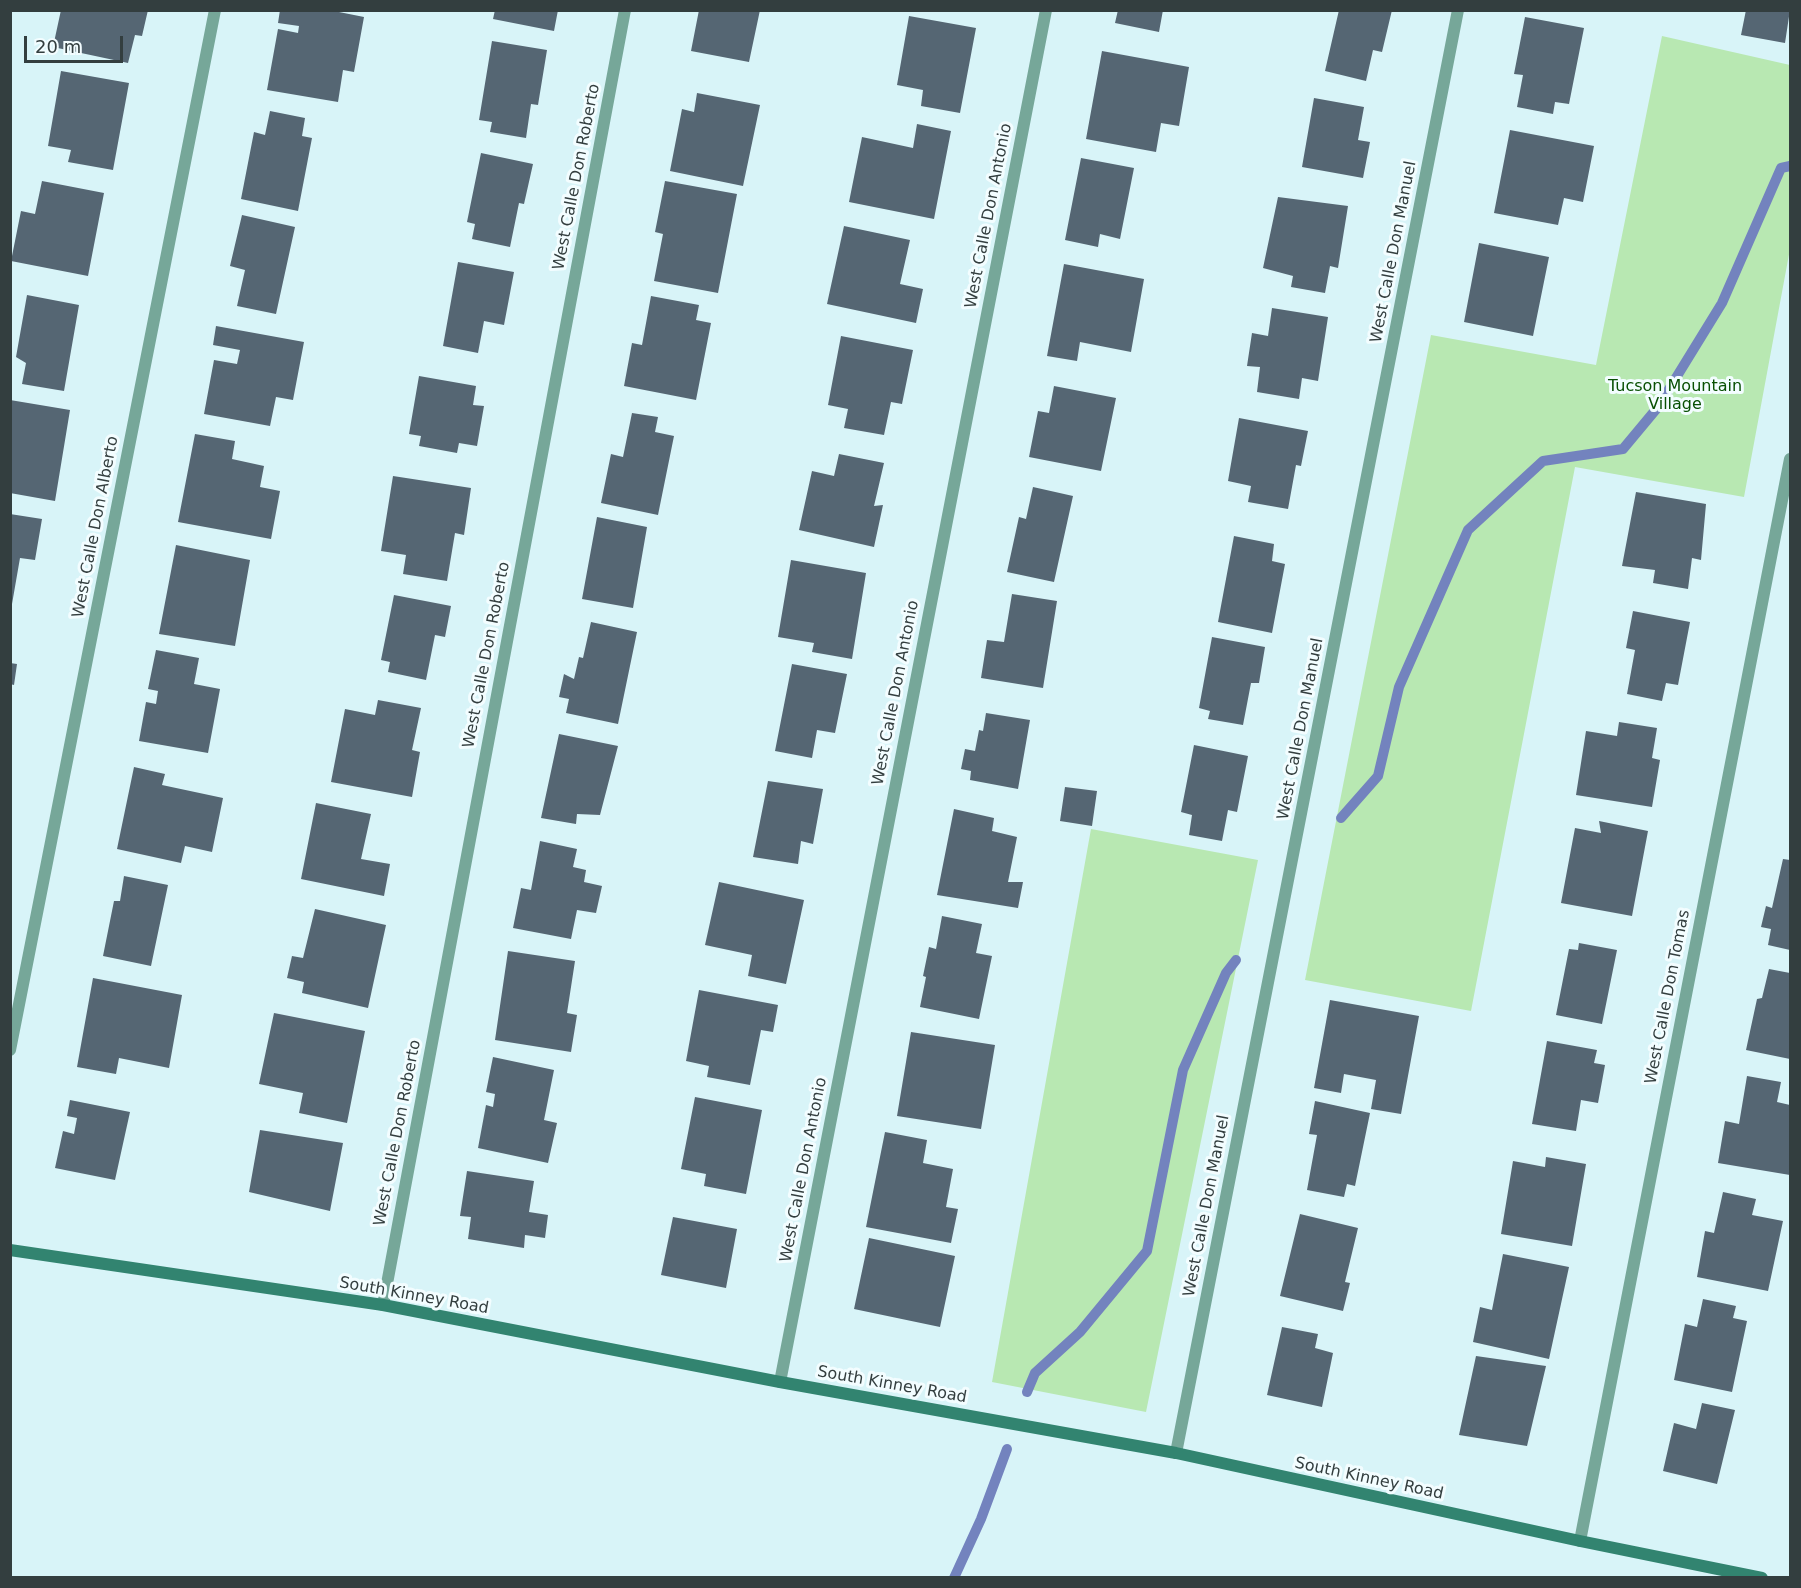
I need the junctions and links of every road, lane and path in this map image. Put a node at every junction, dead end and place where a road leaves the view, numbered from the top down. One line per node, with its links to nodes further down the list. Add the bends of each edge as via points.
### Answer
1 (215, 10): 6 (street, West Calle Don Alberto)
2 (625, 10): 8 (street, West Calle Don Roberto)
3 (1046, 10): 9 (street, West Calle Don Antonio)
4 (1458, 10): 10 (street, West Calle Don Manuel)
5 (1791, 459): 11 (street, West Calle Don Tomas)
6 (10, 1050)
7 (10, 1250): 8 (main road, South Kinney Road)
8 (383, 1305): 9 (main road, South Kinney Road)
9 (780, 1382): 10 (main road, South Kinney Road)
10 (1176, 1453): 11 (main road, South Kinney Road)
11 (1580, 1541): 12 (main road, South Kinney Road)
12 (1762, 1578)

